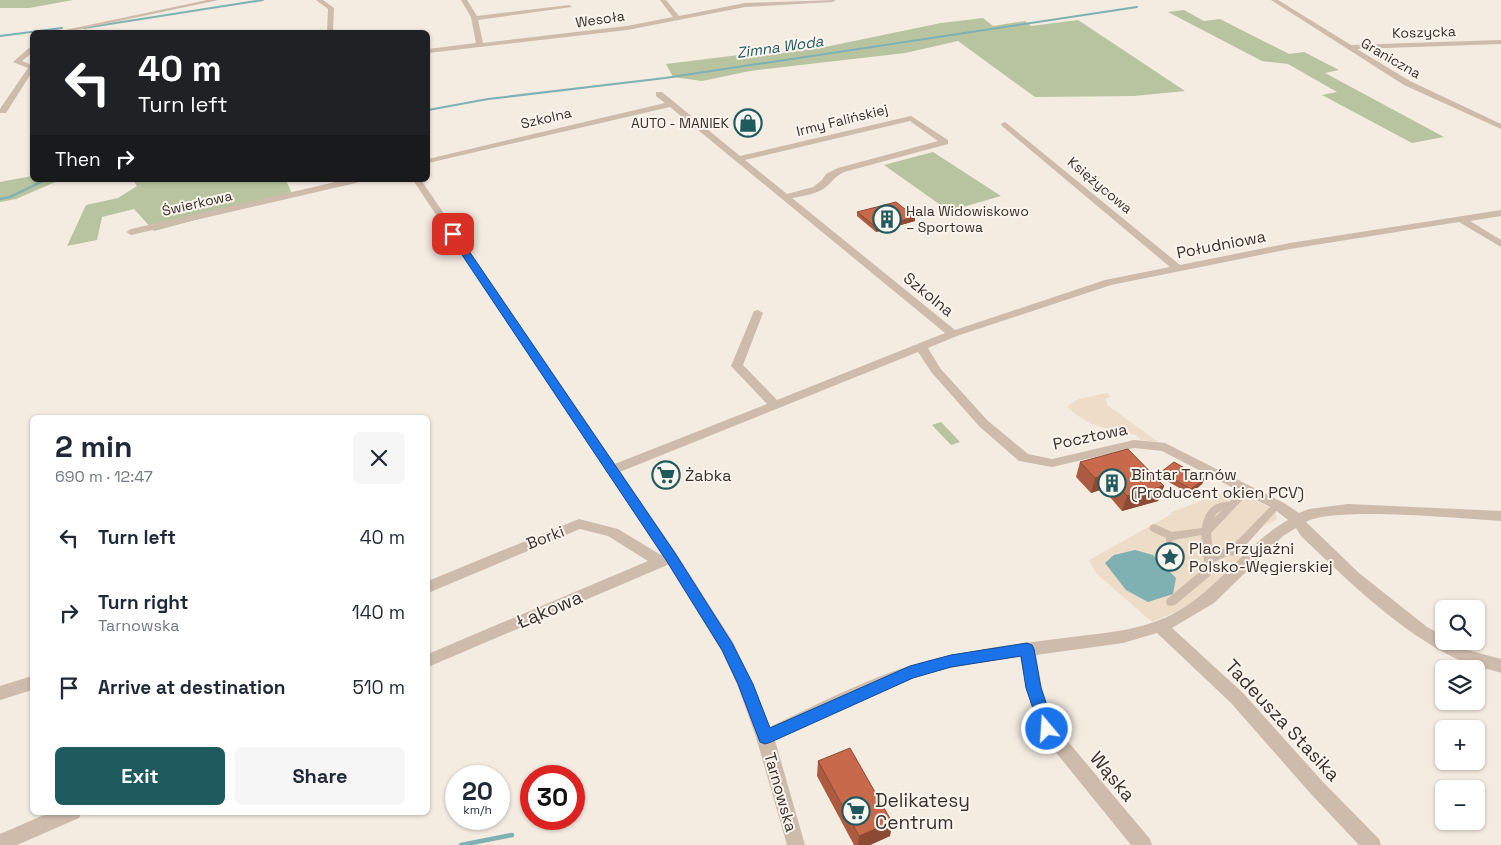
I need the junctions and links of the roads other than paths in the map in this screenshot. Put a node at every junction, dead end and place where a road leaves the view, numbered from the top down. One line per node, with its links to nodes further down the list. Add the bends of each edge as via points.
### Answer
1 (216, 0): 10 (street)
2 (319, 0): 11 (street, via 331,8)
3 (464, 0): 8 (street)
4 (663, 0): 9 (street)
5 (833, 0): 9 (street, Wesoła, via 745,5)
6 (1274, 0): 14 (street, Graniczna)
7 (569, 7): 8 (street)
8 (474, 18): 13 (street)
9 (677, 18): 13 (street, Wesoła)
10 (69, 30)
11 (330, 30)
12 (1501, 42): 14 (street, Koszycka)
13 (480, 46): 15 (street, Wesoła)
14 (1348, 48): 23 (street, Graniczna, via 1407,83)
15 (430, 51)
16 (30, 52): 17 (street, via 17,62)
17 (30, 66)
18 (30, 70): 21 (street)
19 (659, 94): 20 (street, Szkolna)
20 (671, 104): 24 (street, Szkolna); 25 (street, Szkolna)
21 (2, 111)
22 (1005, 124): 33 (street, Księżycowa)
23 (1501, 127)
24 (738, 159): 28 (street, Szkolna); 28 (street, Irmy Falińskiej, via 911,118 945,142 841,170 829,176 819,188)
25 (430, 161)
26 (347, 182): 31 (street, Świerkowa)
27 (418, 182): 38 (street, Tarnowska)
28 (784, 197): 35 (street, Szkolna)
29 (1501, 213): 30 (street, Południowa)
30 (1460, 220): 32 (street); 33 (street, Południowa)
31 (131, 232)
32 (1501, 244)
33 (1177, 267): 35 (street, Południowa, via 1109,282)
34 (758, 314): 37 (street, via 737,366)
35 (953, 334): 36 (street, Szkolna)
36 (920, 347): 37 (street, Szkolna); 42 (street, Pocztowa, via 983,423 1024,458 1052,462 1134,444 1158,445)
37 (775, 405): 38 (street, Szkolna)
38 (612, 470): 45 (street, Tarnowska)
39 (1244, 493): 44 (street)
40 (1274, 508): 46 (street, via 1233,552)
41 (1501, 516): 42 (street, via 1348,509 1324,510)
42 (1297, 519): 49 (street, via 1278,532 1209,599 1178,619); 52 (street, Pocztowa, via 1306,532 1354,577 1422,631 1463,654)
43 (1154, 528): 44 (street, via 1171,538 1180,538 1196,530)
44 (1206, 532): 46 (street)
45 (665, 560): 47 (street, Borki, via 604,527 579,524); 51 (street, Łąkowa); 55 (street, Tarnowska, via 727,647)
46 (1209, 560): 48 (street, via 1207,572)
47 (430, 585)
48 (1171, 602)
49 (1160, 626): 50 (street, via 1123,637); 60 (street, Tadeusza Stasika, via 1237,698)
50 (1027, 649): 55 (street, via 951,661 910,672); 59 (street, Wąska, via 1034,688 1047,729)
51 (430, 660)
52 (1501, 666)
53 (30, 683): 54 (street)
54 (0, 693)
55 (765, 737): 58 (street, Tarnowska)
56 (65, 815): 57 (street)
57 (0, 843)
58 (796, 845)
59 (1142, 845)
60 (1372, 845)

